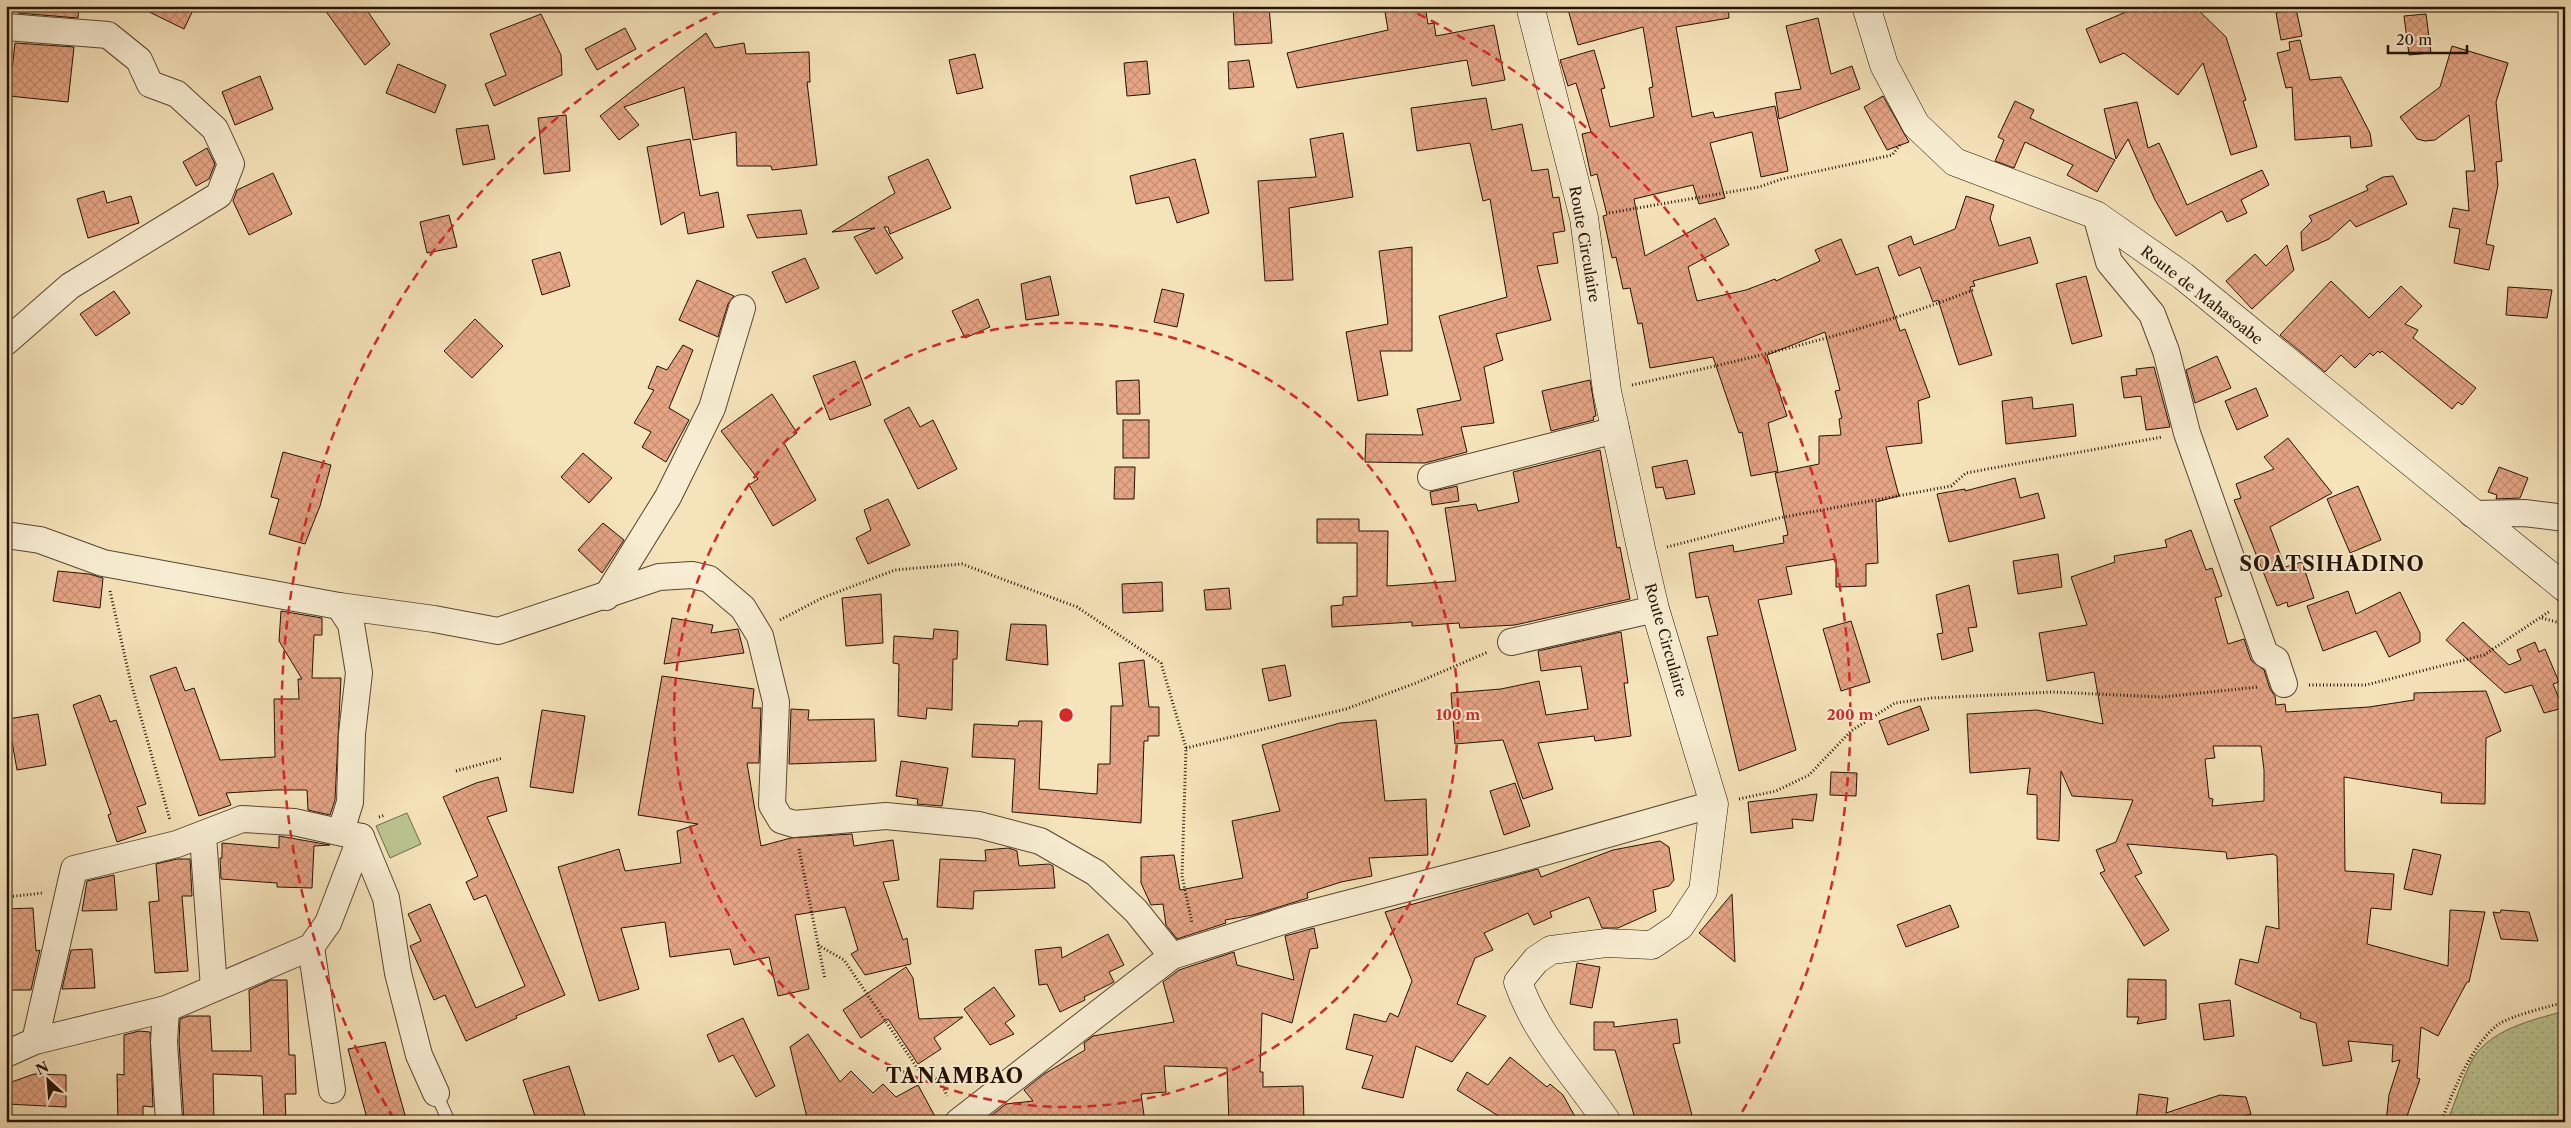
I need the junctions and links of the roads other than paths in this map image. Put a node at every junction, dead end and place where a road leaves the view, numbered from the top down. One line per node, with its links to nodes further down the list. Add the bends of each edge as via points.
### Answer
1 (1530, 6): 7 (street, Route Circulaire, via 1584,218 1607,391)
2 (1866, 6): 4 (street, Route de Mahasoabe, via 1884,65 1916,125 1955,162)
3 (6, 27): 6 (street, via 108,35 139,60 150,84 177,94 215,129 231,164 219,195 70,286)
4 (2096, 215): 9 (street, Route de Mahasoabe, via 2183,276); 17 (street, via 2109,262 2152,314 2166,351 2187,433 2265,654 2276,660)
5 (742, 308): 12 (street, via 712,408 668,497)
6 (6, 342)
7 (1616, 430): 8 (street); 15 (street, Route Circulaire)
8 (1431, 477)
9 (2472, 514): 10 (street, via 2524,513); 13 (street, Route de Mahasoabe)
10 (2565, 518)
11 (6, 535): 14 (street, via 40,540 103,562)
12 (606, 597): 14 (street, via 498,631 434,618); 22 (street, via 659,577 692,575 709,579 743,608 758,631 776,702 772,806 781,820 794,824 886,816 979,825 1040,841 1096,873 1136,911)
13 (2559, 599)
14 (339, 606): 19 (street, via 351,624 359,673 352,734)
15 (1656, 610): 16 (street); 18 (street, Route Circulaire)
16 (1511, 642)
17 (2284, 684)
18 (1714, 804): 22 (street, via 1296,917); 32 (street, Route Circulaire, via 1703,891 1680,926 1652,944 1606,943 1551,950 1536,960 1518,982 1526,1005 1544,1036 1581,1082)
19 (351, 834): 20 (street, via 294,822 242,819); 21 (street, via 328,923); 28 (street, via 386,898 398,973 416,1046)
20 (203, 836): 23 (street); 25 (street, via 74,869)
21 (311, 948): 23 (street); 27 (street)
22 (1172, 956): 29 (street)
23 (214, 988): 24 (street)
24 (166, 1009): 25 (street); 30 (street, via 164,1042)
25 (35, 1041): 26 (street)
26 (6, 1054)
27 (332, 1090)
28 (436, 1093): 31 (lane)
29 (952, 1113)
30 (169, 1122)
31 (449, 1122)
32 (1607, 1122)

